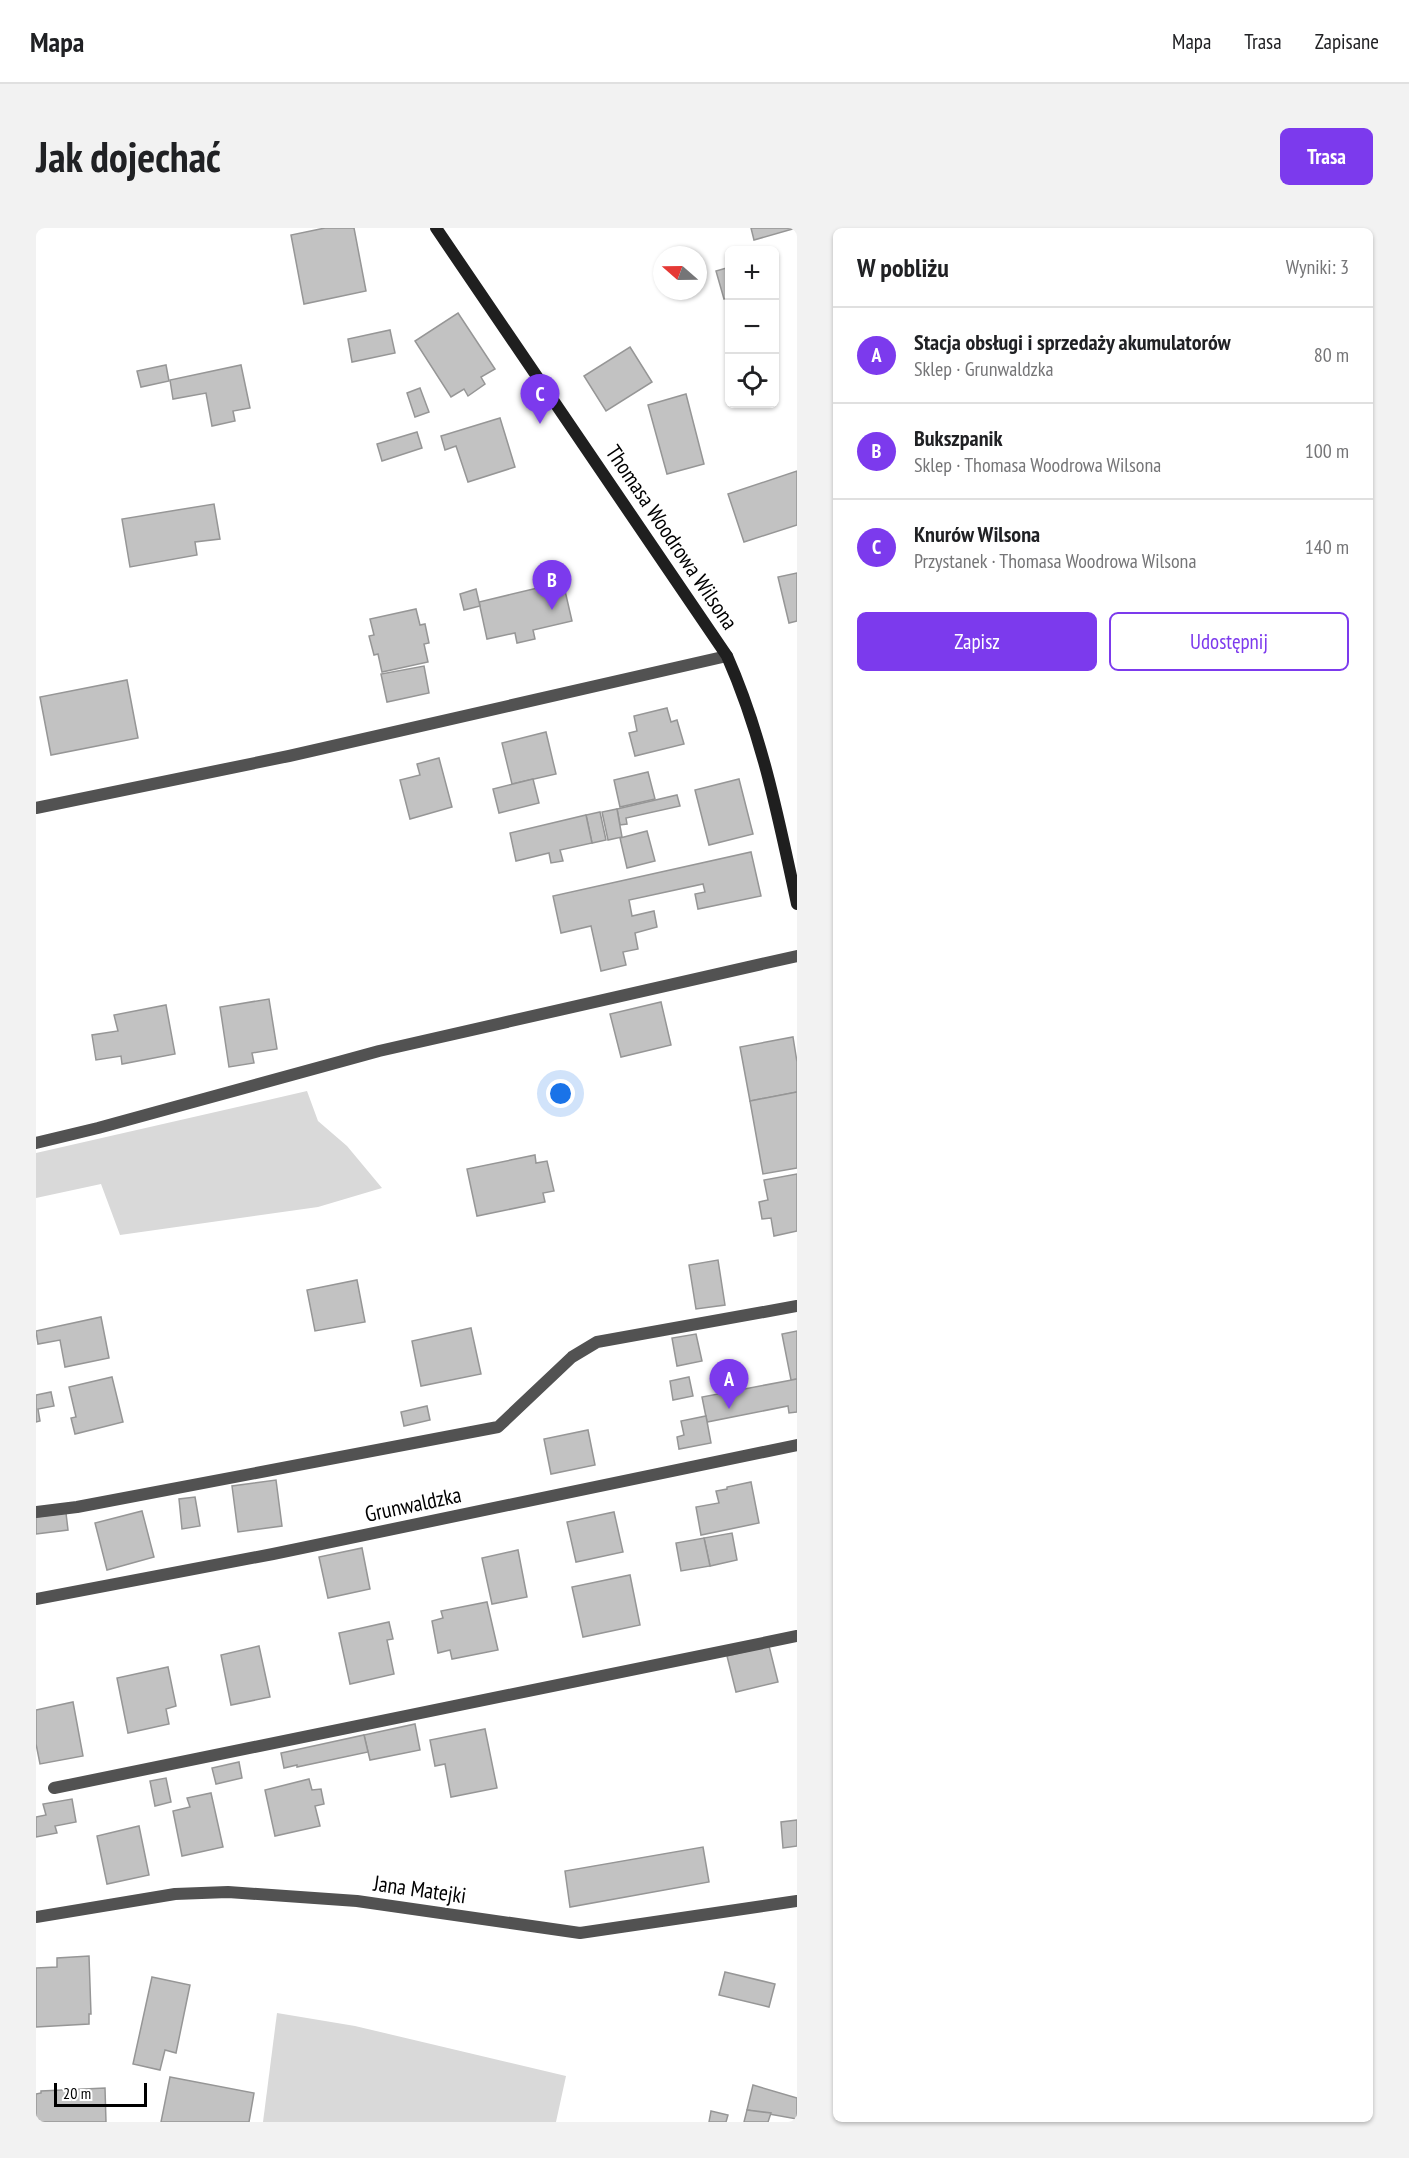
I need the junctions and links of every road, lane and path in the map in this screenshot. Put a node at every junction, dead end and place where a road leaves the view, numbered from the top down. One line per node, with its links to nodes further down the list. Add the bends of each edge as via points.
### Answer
1 (436, 228): 2 (street, Thomasa Woodrowa Wilsona)
2 (727, 656): 3 (street, via 289,756); 4 (street, Thomasa Woodrowa Wilsona, via 751,716)
3 (36, 807)
4 (797, 904)
5 (797, 956): 6 (street, via 379,1050)
6 (36, 1143)
7 (797, 1306): 9 (street, via 597,1342 572,1357 498,1427)
8 (797, 1445): 10 (street, Grunwaldzka)
9 (36, 1512)
10 (36, 1599)
11 (797, 1636): 12 (street)
12 (54, 1788)
13 (797, 1901): 14 (street, Jana Matejki, via 580,1933 357,1901 228,1892 176,1894)
14 (36, 1917)

